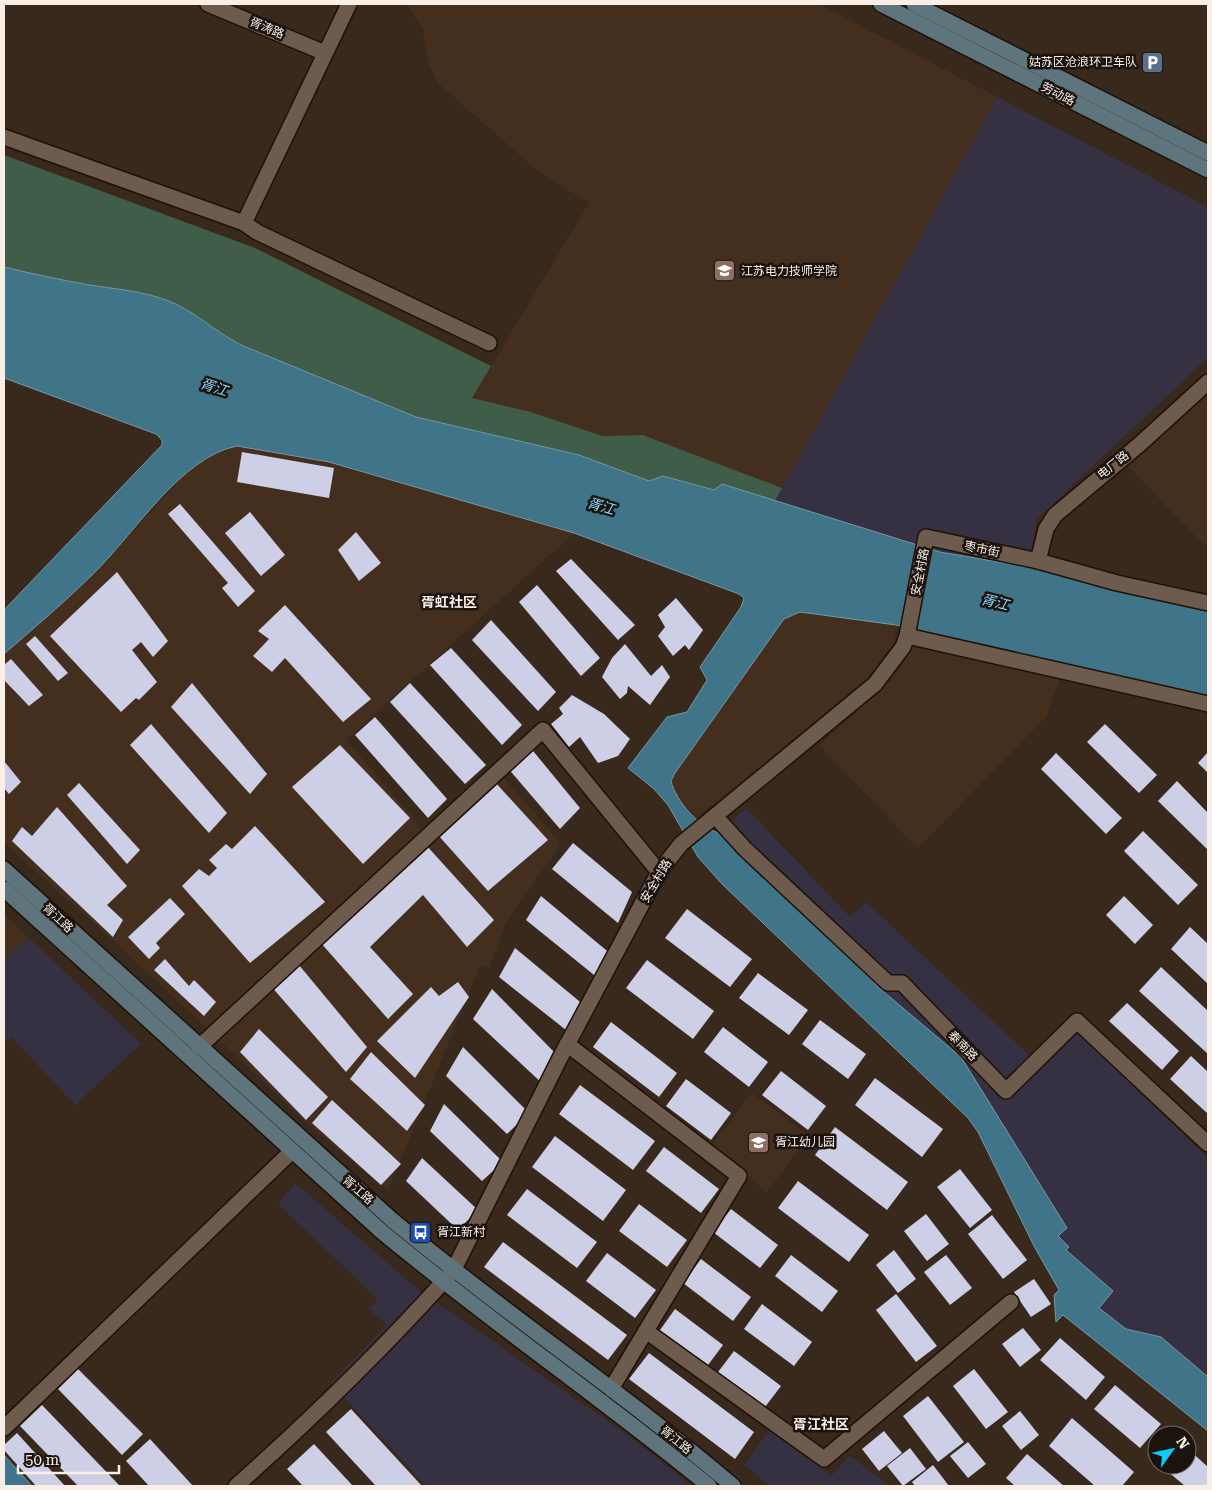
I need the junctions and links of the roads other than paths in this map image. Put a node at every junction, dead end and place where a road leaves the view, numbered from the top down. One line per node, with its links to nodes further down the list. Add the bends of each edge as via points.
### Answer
1 (208, 4): 5 (street, 胥涛路)
2 (349, 4): 5 (street)
3 (881, 4): 8 (main road, 劳动路)
4 (914, 4): 7 (main road, 劳动路)
5 (325, 53): 9 (street)
6 (4, 137): 9 (street)
7 (1208, 153)
8 (1208, 170)
9 (244, 223): 10 (street)
10 (489, 343)
11 (1208, 382): 13 (street, 电厂路, via 1055,515 1046,529)
12 (926, 541): 13 (street, 枣市街); 15 (street, 安全村路)
13 (1038, 561): 14 (street, 枣市街)
14 (1208, 603)
15 (908, 633): 16 (street); 17 (street, 安全村路, via 903,647 875,684)
16 (1208, 704)
17 (711, 819): 19 (street, 安全村路, via 681,844); 23 (street, 泰南路, via 888,982 902,983 1006,1091 1077,1021)
18 (4, 869): 22 (main road, 胥江路)
19 (659, 872): 21 (street, 安全村路); 22 (street, via 543,730)
20 (4, 890): 24 (main road, 胥江路)
21 (567, 1044): 25 (street, 安全村路); 27 (street, via 739,1176)
22 (199, 1047): 25 (main road, 胥江路, via 363,1195)
23 (1208, 1144)
24 (291, 1152): 25 (main road, 胥江路); 29 (street)
25 (448, 1277): 28 (main road, 胥江路); 30 (street, 安全村路, via 306,1424); 31 (main road, 胥江路)
26 (1011, 1302): 27 (street, via 824,1459)
27 (646, 1331): 28 (street)
28 (611, 1389): 32 (main road, 胥江路)
29 (4, 1428)
30 (236, 1486)
31 (709, 1486)
32 (732, 1486)

